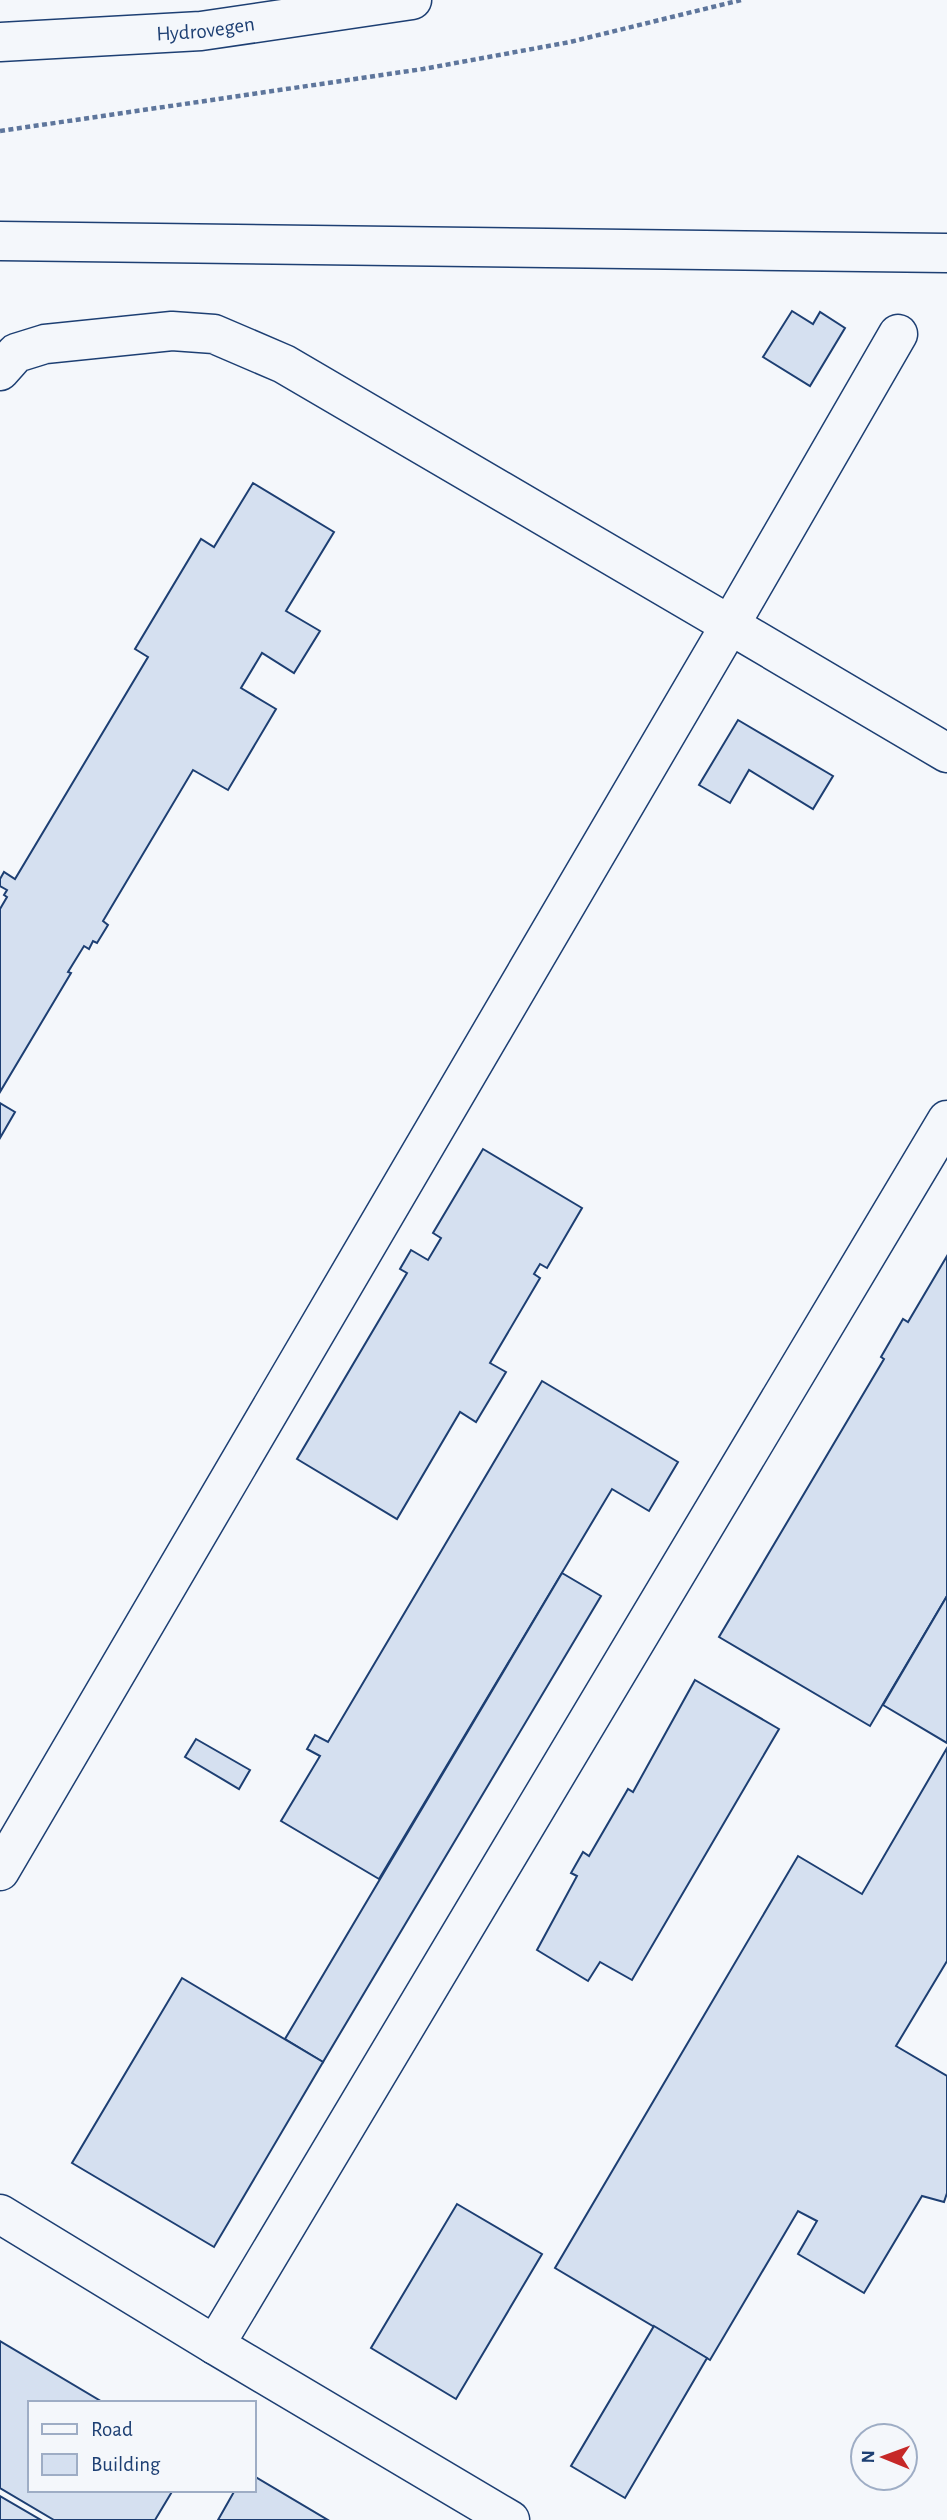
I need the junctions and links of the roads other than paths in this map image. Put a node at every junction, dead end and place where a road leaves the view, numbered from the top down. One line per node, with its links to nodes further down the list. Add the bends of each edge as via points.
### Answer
1 (412, 0): 2 (street, Hydrovegen, via 201,31)
2 (0, 42)
3 (0, 241): 4 (street)
4 (947, 253)
5 (898, 334): 7 (street)
6 (0, 371): 7 (street, via 16,353 45,344 172,331 214,334 284,364)
7 (730, 625): 8 (street); 10 (street)
8 (947, 753)
9 (947, 1120): 12 (street)
10 (0, 1871)
11 (0, 2214): 12 (street)
12 (215, 2345): 13 (street)
13 (510, 2520)

